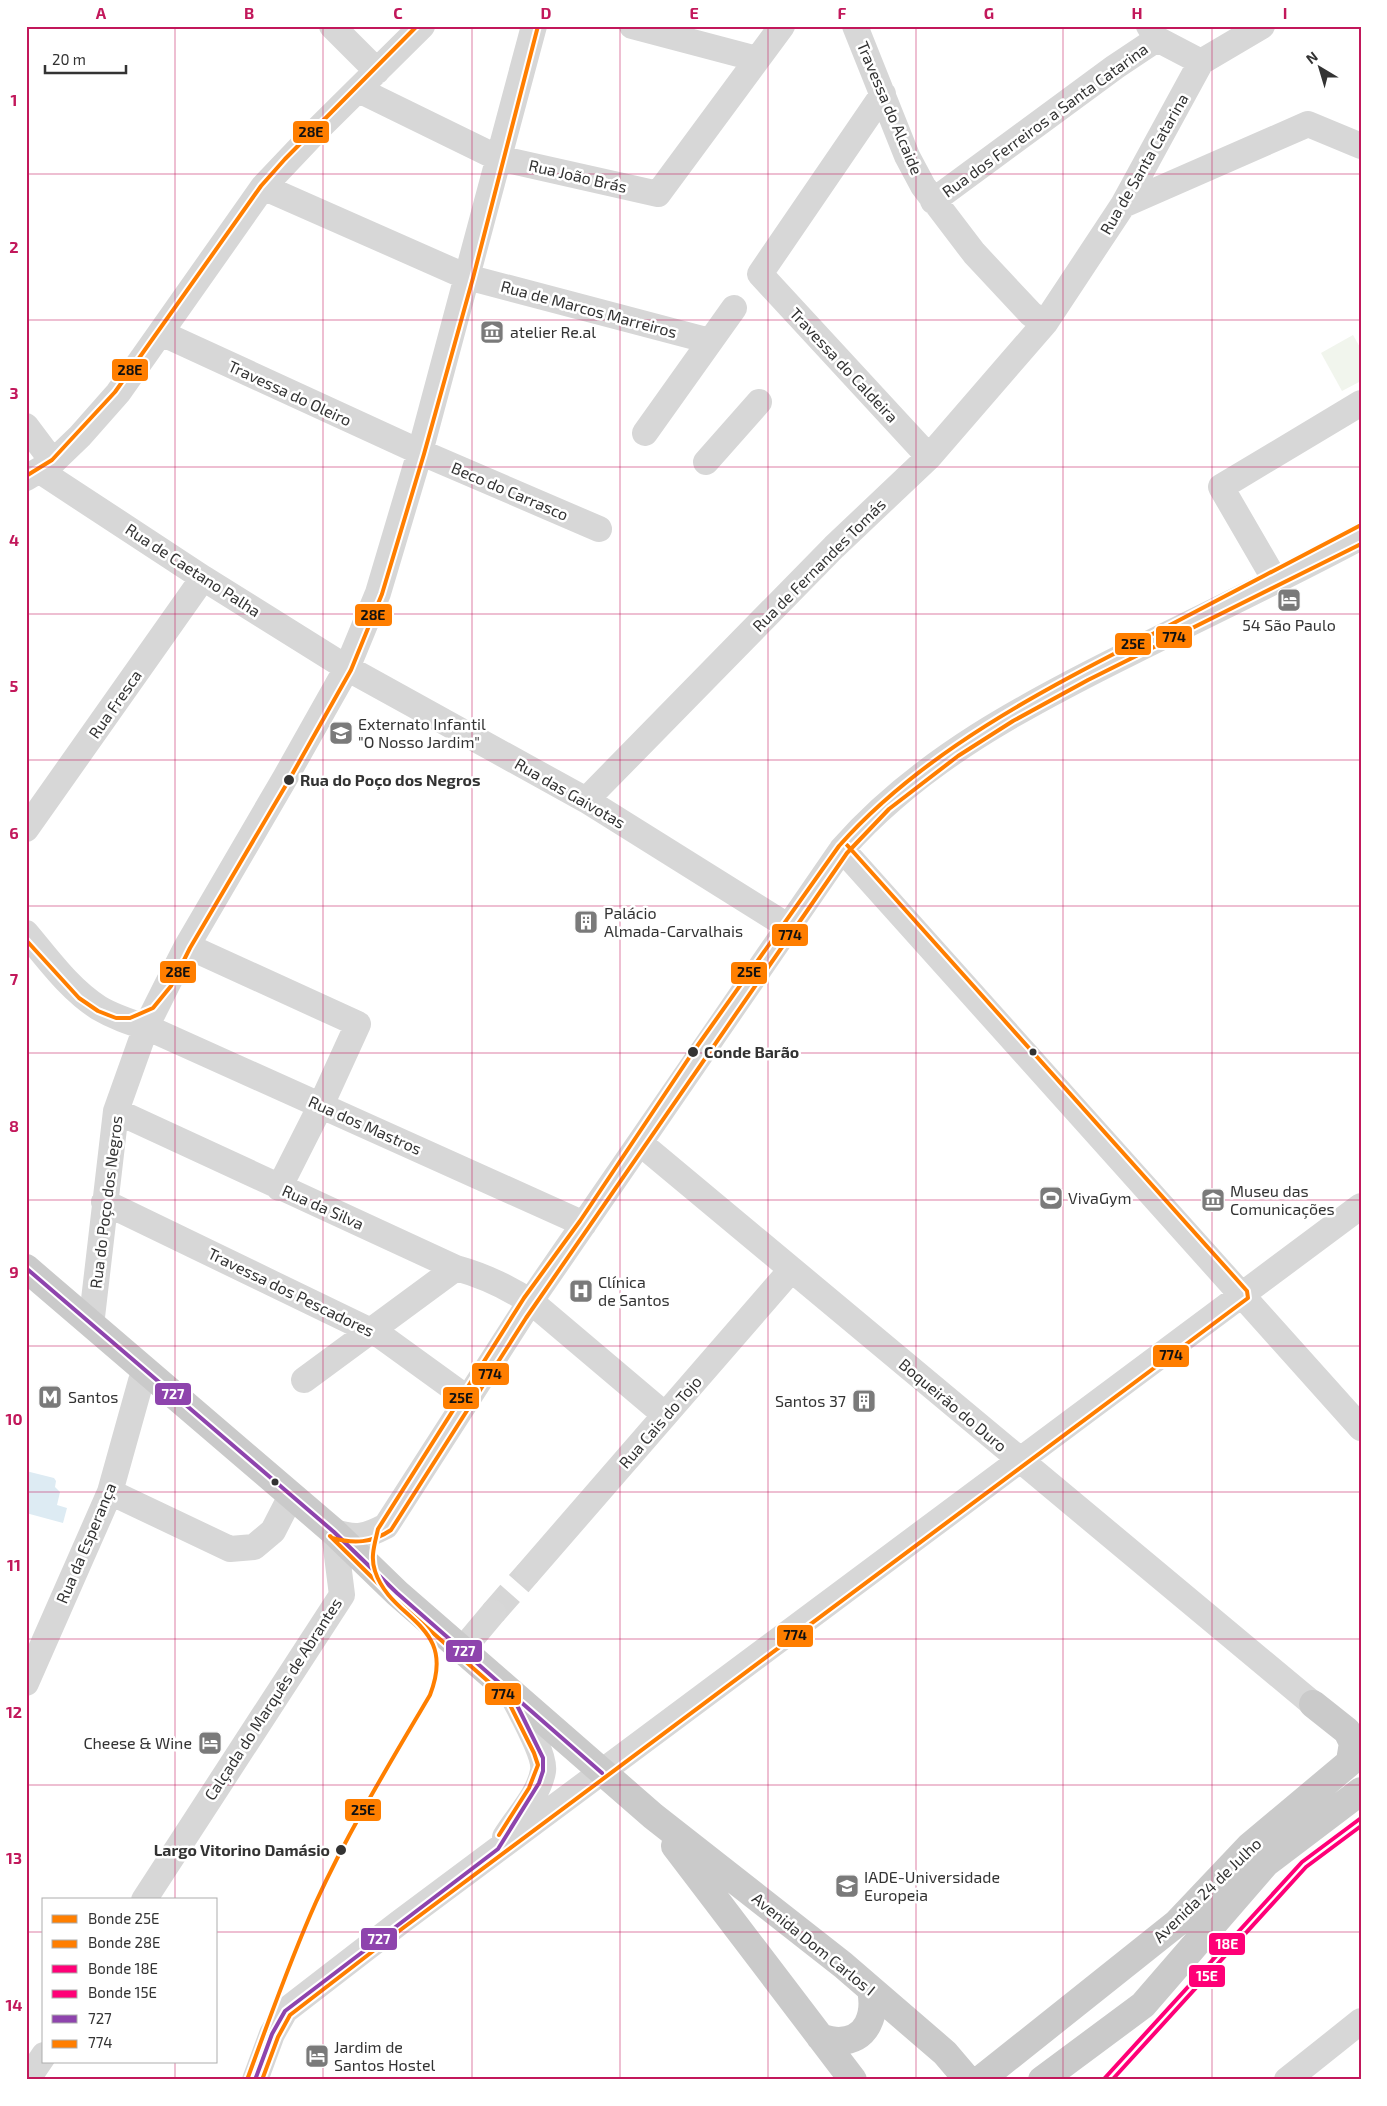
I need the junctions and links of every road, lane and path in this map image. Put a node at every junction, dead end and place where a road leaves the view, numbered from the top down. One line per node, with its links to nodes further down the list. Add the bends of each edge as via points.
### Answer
1 (332, 26): 11 (street, Rua João Brás)
2 (422, 26): 11 (street)
3 (534, 26): 14 (street, Rua do Poço dos Negros)
4 (632, 26): 9 (street)
5 (782, 26): 9 (street)
6 (855, 26): 12 (street, Travessa do Alcaide)
7 (1262, 26): 10 (street)
8 (1153, 33): 10 (street); 16 (street, Rua dos Ferreiros a Santa Catarina, via 1115,67)
9 (757, 59): 14 (street, Rua João Brás, via 658,194)
10 (1201, 62): 17 (street, Rua de Santa Catarina)
11 (368, 80): 14 (street, Rua João Brás); 15 (street)
12 (882, 94): 16 (street, Travessa do Alcaide, via 907,156); 28 (street, Travessa do Caldeira, via 760,274)
13 (1361, 146): 17 (street, via 1308,124)
14 (498, 158): 18 (street, Rua do Poço dos Negros)
15 (263, 187): 18 (street, Rua de Marcos Marreiros); 21 (street)
16 (933, 201): 20 (street, Travessa do Alcaide, via 974,253 1031,314)
17 (1123, 205): 20 (street, Rua de Santa Catarina)
18 (467, 277): 22 (street, Rua de Marcos Marreiros); 27 (street, Rua do Poço dos Negros)
19 (734, 308): 22 (street)
20 (1045, 323): 28 (street, Rua de Fernandes Tomás)
21 (161, 333): 27 (street, Travessa do Oleiro); 30 (street, via 118,393 80,436)
22 (710, 341): 26 (street)
23 (759, 402): 29 (street)
24 (1361, 403): 34 (street, via 1221,486)
25 (26, 426): 30 (street, Rua de Caetano Palha)
26 (645, 433)
27 (420, 452): 31 (street, Beco do Carrasco); 35 (street, Rua do Poço dos Negros, via 378,593)
28 (929, 457): 36 (street, Rua de Fernandes Tomás, via 834,548)
29 (706, 462)
30 (40, 471): 33 (street, Rua de Caetano Palha)
31 (599, 529)
32 (1361, 537): 34 (street)
33 (203, 578): 35 (street, Rua de Caetano Palha); 37 (street, Rua Fresca)
34 (1275, 580): 38 (street, via 1085,674 1010,716 916,778 885,804)
35 (347, 668): 36 (street, Rua das Gaivotas); 41 (street, Rua do Poço dos Negros)
36 (586, 800): 39 (street, Rua das Gaivotas)
37 (26, 829)
38 (842, 849): 39 (street); 53 (street)
39 (789, 928): 45 (street)
40 (26, 933): 42 (street, Rua dos Mastros, via 82,996 100,1008)
41 (187, 946): 42 (street, Rua do Poço dos Negros); 43 (street, via 358,1024)
42 (146, 1027): 43 (street, Rua dos Mastros); 44 (street, Rua do Poço dos Negros)
43 (321, 1105): 46 (street); 49 (street, Rua dos Mastros)
44 (116, 1111): 46 (street, Rua da Silva); 47 (street, Rua do Poço dos Negros)
45 (640, 1143): 49 (street); 52 (street, Boqueirão do Duro)
46 (279, 1188): 51 (street, Rua da Silva)
47 (104, 1202): 55 (street, Rua do Poço dos Negros, via 92,1317); 56 (street, Travessa dos Pescadores)
48 (1361, 1206): 53 (street)
49 (584, 1224): 54 (street)
50 (26, 1268): 55 (main road, Avenida Dom Carlos I)
51 (456, 1268): 54 (street, Rua da Silva, via 480,1274); 56 (street)
52 (791, 1270): 60 (street, Rua Cais do Tojo); 62 (street, Boqueirão do Duro)
53 (1242, 1295): 61 (street); 62 (street)
54 (530, 1302): 59 (street); 60 (street, Rua da Silva)
55 (88, 1321): 57 (main road, Avenida Dom Carlos I)
56 (371, 1330): 58 (street); 59 (street, Travessa dos Pescadores)
57 (146, 1371): 63 (street, Rua da Esperança); 64 (main road, Avenida Dom Carlos I)
58 (304, 1380)
59 (468, 1398): 65 (street, via 386,1526 369,1534 350,1537)
60 (665, 1415): 66 (street, Rua Cais do Tojo)
61 (1361, 1428)
62 (1019, 1461): 71 (street, Boqueirão do Duro); 73 (street)
63 (110, 1492): 64 (street, via 230,1549 254,1547 273,1531); 69 (street, Rua da Esperança)
64 (291, 1496): 65 (main road, Avenida Dom Carlos I)
65 (334, 1532): 68 (main road, Avenida Dom Carlos I); 77 (street, Calçada do Marquês de Abrantes, via 342,1594)
66 (528, 1573)
67 (494, 1613): 68 (street)
68 (462, 1650): 70 (main road, Avenida Dom Carlos I)
69 (28, 1671)
70 (511, 1693): 73 (main road, Avenida Dom Carlos I); 76 (street, via 544,1765 535,1791)
71 (1313, 1704): 72 (main road, via 1347,1731 1354,1743)
72 (1356, 1757): 86 (main road, Avenida 24 de Julho, via 1250,1846 1177,1923)
73 (602, 1773): 75 (main road, Avenida Dom Carlos I); 76 (street)
74 (1361, 1791): 87 (main road, Avenida 24 de Julho, via 1266,1864 1143,2005)
75 (653, 1816): 78 (main road, Avenida Dom Carlos I); 80 (main road, Avenida Dom Carlos I)
76 (498, 1849): 83 (street, via 285,2011)
77 (145, 1898)
78 (871, 1990): 80 (main road, via 873,2014 860,2033 850,2040 837,2042); 85 (main road, Avenida Dom Carlos I, via 952,2060)
79 (1361, 2021): 88 (street)
80 (820, 2037): 84 (main road, Avenida Dom Carlos I)
81 (42, 2057): 82 (street)
82 (27, 2080)
83 (255, 2080)
84 (853, 2080)
85 (968, 2080)
86 (980, 2080)
87 (1042, 2080)
88 (1287, 2080)

